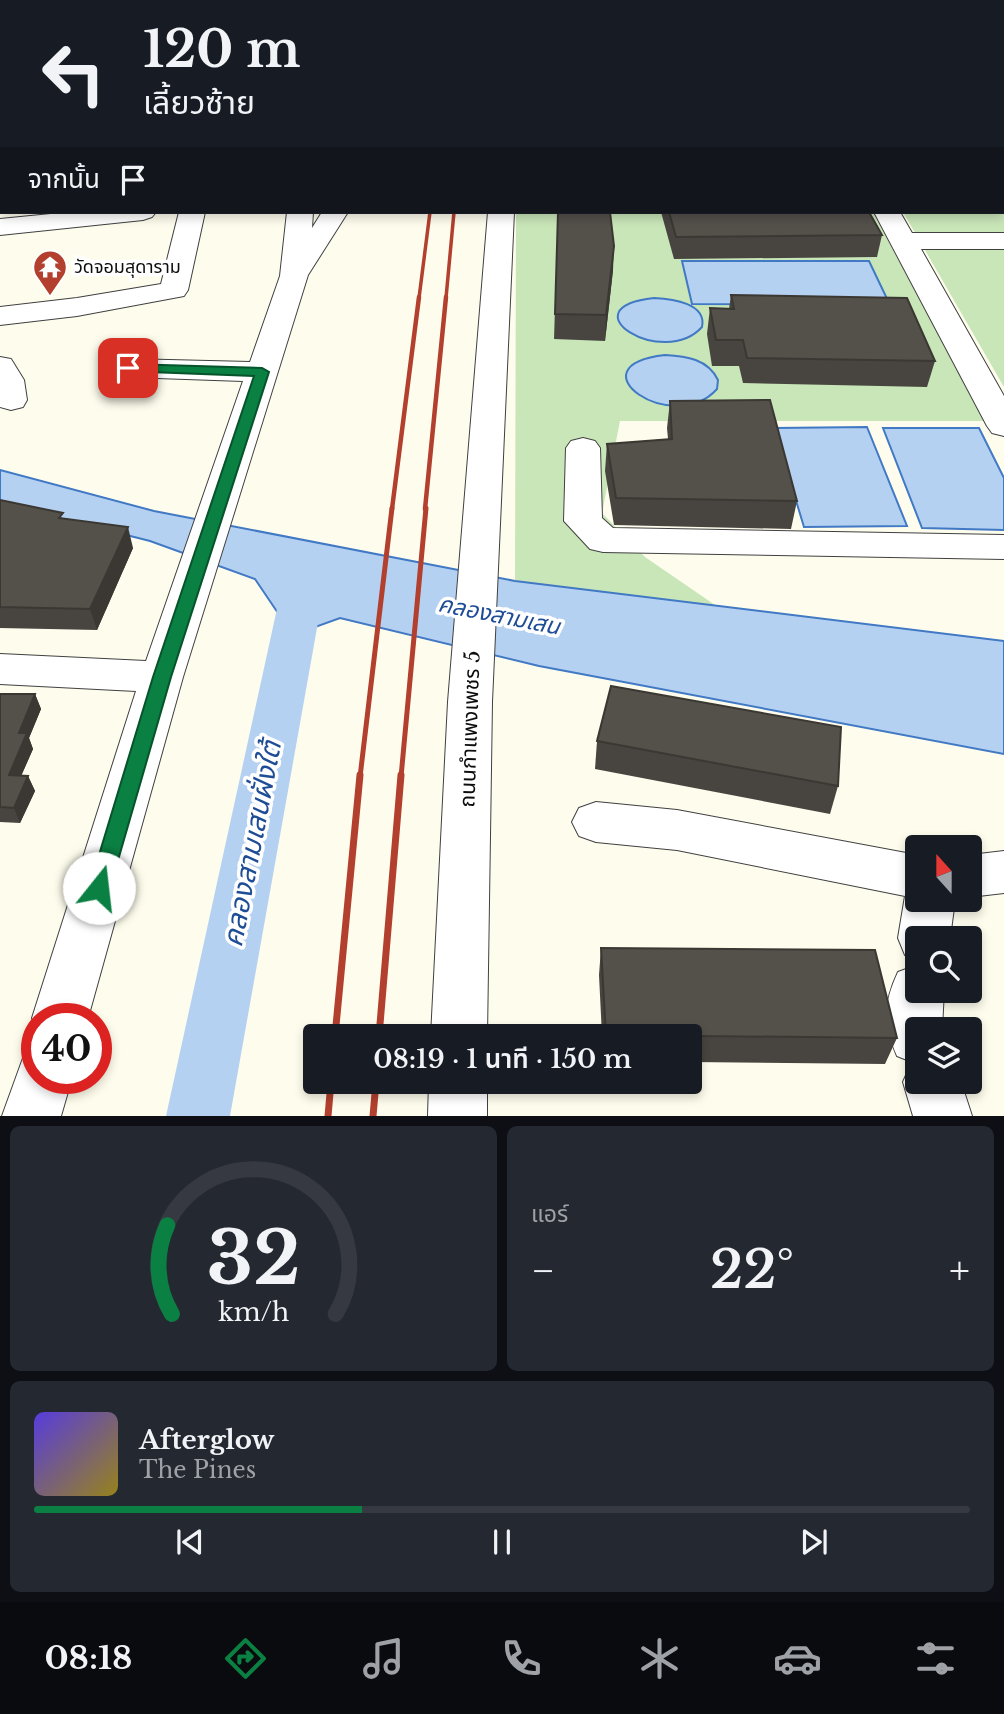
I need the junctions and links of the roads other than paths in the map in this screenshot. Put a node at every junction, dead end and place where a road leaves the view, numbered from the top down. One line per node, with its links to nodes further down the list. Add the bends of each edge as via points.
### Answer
1 (125, 214): 7 (street)
2 (192, 214): 11 (street, via 174,289)
3 (300, 214): 10 (street)
4 (334, 214): 10 (street)
5 (500, 214): 26 (street, ถนนกำแพงเพชร 5, via 470,702)
6 (888, 214): 8 (street)
7 (0, 228)
8 (903, 241): 9 (street); 16 (street)
9 (1004, 242)
10 (294, 276): 14 (street)
11 (0, 316)
12 (0, 366): 15 (street)
13 (128, 368): 14 (street)
14 (262, 372): 19 (street)
15 (11, 400)
16 (1004, 426)
17 (583, 448): 18 (street, via 583,521 603,540)
18 (1004, 547)
19 (167, 662): 20 (street); 25 (street)
20 (0, 669)
21 (596, 822): 23 (street, via 677,830)
22 (1004, 872): 24 (street)
23 (905, 875)
24 (982, 875)
25 (65, 1003)
26 (459, 1024)
27 (38, 1094): 30 (street)
28 (458, 1094): 31 (street)
29 (936, 1094): 32 (street)
30 (31, 1115)
31 (457, 1115)
32 (943, 1115)

